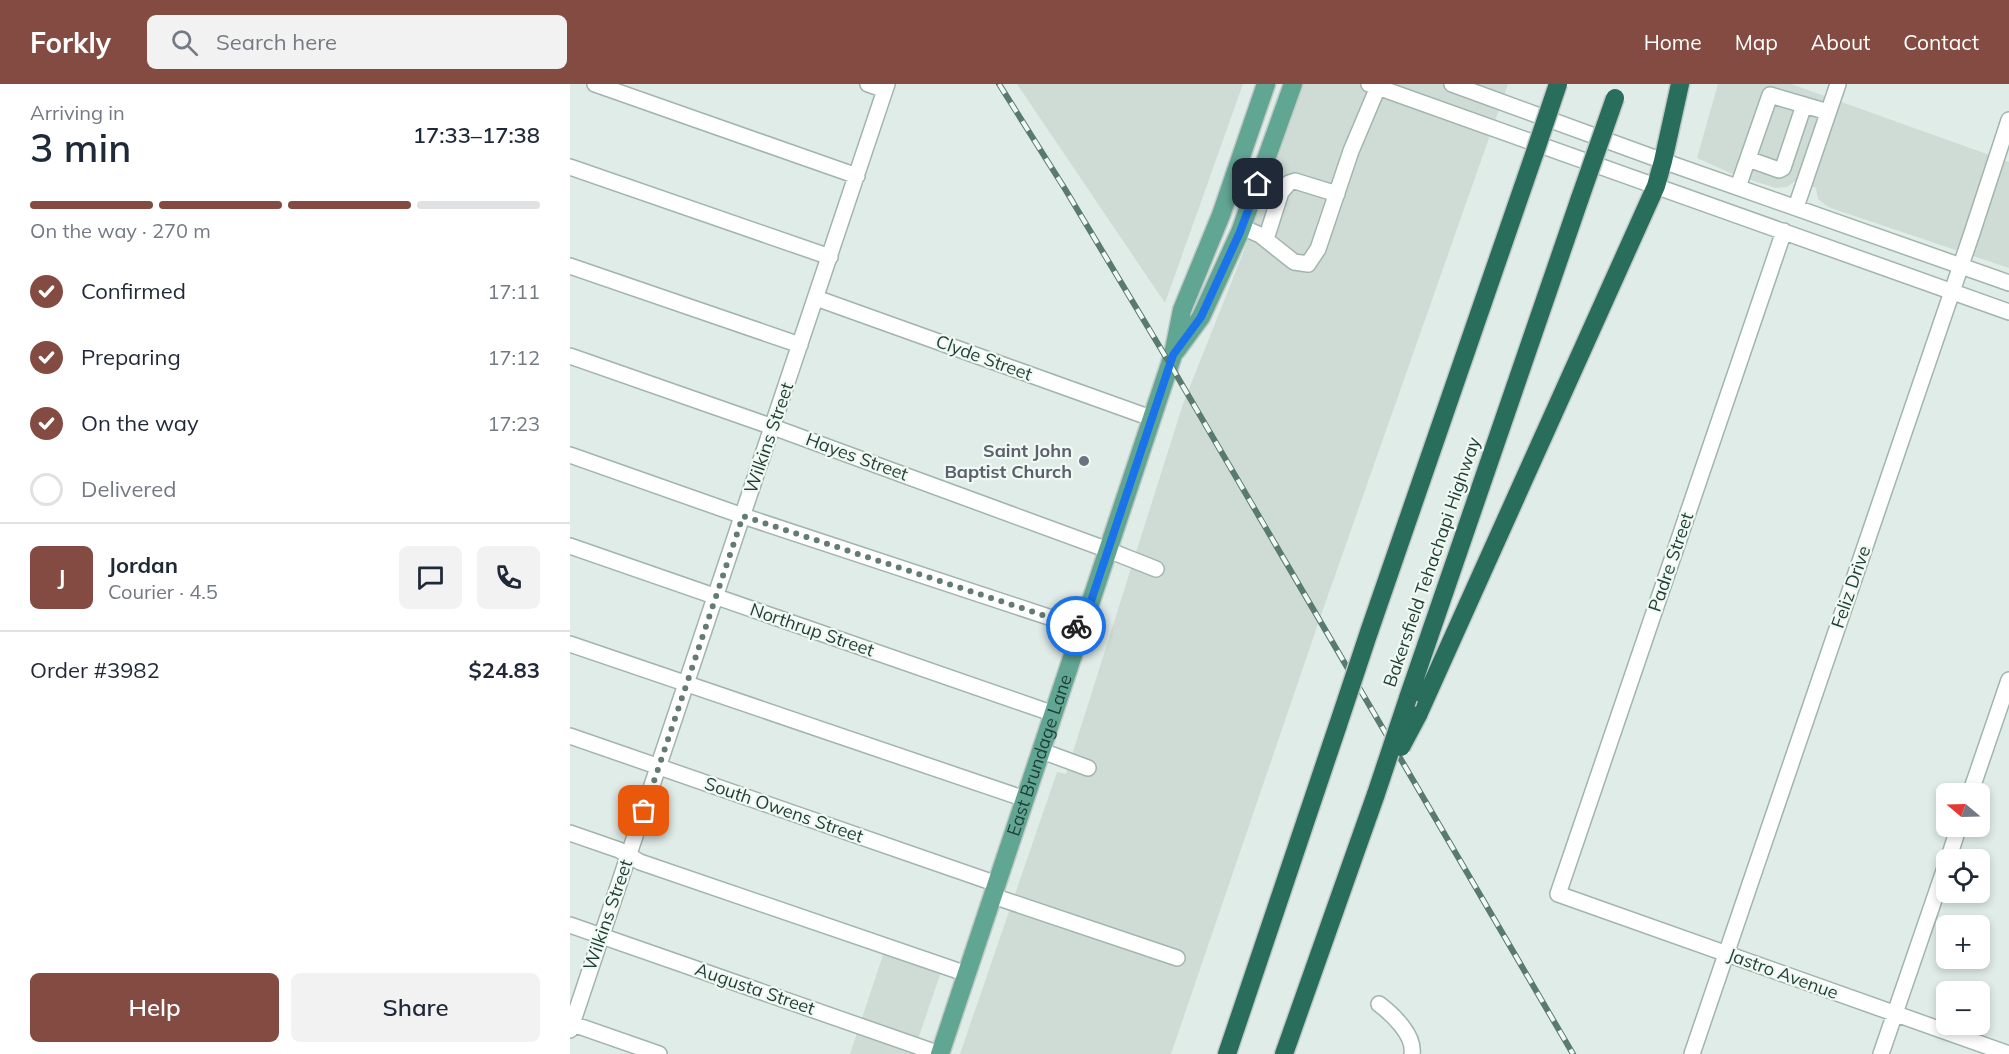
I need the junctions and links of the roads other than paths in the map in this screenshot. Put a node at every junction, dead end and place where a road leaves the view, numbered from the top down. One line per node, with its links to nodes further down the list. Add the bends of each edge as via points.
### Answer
1 (595, 84): 22 (street)
2 (868, 84): 11 (street)
3 (1266, 84): 40 (main road, East Brundage Lane, via 1221,214 1182,310)
4 (1293, 84): 23 (main road, East Brundage Lane)
5 (1452, 84): 19 (street)
6 (1551, 84): 16 (highway, bridge)
7 (1558, 84): 16 (highway, Bakersfield Tehachapi Highway, bridge)
8 (1680, 84): 19 (highway)
9 (1838, 84): 14 (street)
10 (1374, 86): 24 (street); 27 (street)
11 (886, 87): 22 (street, Wilkins Street)
12 (1617, 91): 60 (highway, Bakersfield Tehachapi Highway, bridge)
13 (1804, 105): 14 (street); 17 (street); 18 (street, via 1770,95)
14 (1828, 112): 20 (street)
15 (2009, 120): 34 (street, Feliz Drive)
16 (1535, 152): 77 (highway, Bakersfield Tehachapi Highway, bridge)
17 (1787, 156): 18 (street, via 1779,170); 20 (street)
18 (1748, 159): 25 (street)
19 (1663, 161): 24 (highway); 25 (street)
20 (1811, 163): 28 (street)
21 (570, 167): 32 (street)
22 (857, 176): 32 (street, Wilkins Street)
23 (1258, 184): 26 (street); 29 (main road, East Brundage Lane)
24 (1656, 186): 30 (street); 60 (highway, bridge, via 1418,715)
25 (1738, 187): 28 (street)
26 (1281, 192): 27 (street, via 1295,181); 31 (street)
27 (1337, 195): 31 (street, via 1318,249 1308,264 1294,262)
28 (1796, 207): 34 (street)
29 (1242, 227): 31 (street); 40 (main road, East Brundage Lane, via 1201,317)
30 (1784, 231): 36 (street); 66 (street, Padre Street)
31 (1266, 239)
32 (830, 257): 37 (street, Wilkins Street)
33 (570, 266): 39 (street)
34 (1961, 266): 35 (street); 36 (street, Feliz Drive)
35 (2009, 284)
36 (1952, 291): 38 (street); 69 (street, Feliz Drive)
37 (816, 298): 39 (street, Wilkins Street); 42 (street, Clyde Street)
38 (2009, 312)
39 (800, 345): 43 (street, Wilkins Street)
40 (1173, 355): 42 (main road, East Brundage Lane)
41 (570, 356): 43 (street, Hayes Street)
42 (1151, 418): 47 (main road, East Brundage Lane)
43 (773, 427): 45 (street, Wilkins Street); 47 (street, Hayes Street)
44 (570, 455): 45 (street)
45 (743, 516): 49 (street, Wilkins Street); 50 (street)
46 (570, 546): 49 (street, Northrup Street)
47 (1108, 550): 48 (street, Hayes Street); 50 (main road, East Brundage Lane)
48 (1156, 570)
49 (716, 597): 53 (street, Wilkins Street); 54 (street, Northrup Street)
50 (1082, 628): 54 (main road, East Brundage Lane)
51 (570, 644): 53 (street)
52 (2009, 680): 59 (street)
53 (686, 684): 57 (street, Wilkins Street); 61 (street)
54 (1054, 714): 56 (main road, East Brundage Lane)
55 (570, 736): 57 (street, South Owens Street)
56 (1042, 751): 58 (street); 61 (main road, East Brundage Lane)
57 (659, 766): 63 (street, Wilkins Street); 64 (street, South Owens Street)
58 (1088, 768)
59 (1974, 783)
60 (1377, 794): 78 (highway, Bakersfield Tehachapi Highway)
61 (1026, 799): 64 (main road, East Brundage Lane)
62 (570, 833): 63 (street)
63 (628, 856): 68 (street, Wilkins Street); 71 (street)
64 (995, 890): 70 (street, South Owens Street); 71 (main road, East Brundage Lane)
65 (1936, 893): 73 (street)
66 (1558, 894): 69 (street, Jastro Avenue)
67 (570, 925): 68 (street, Augusta Street)
68 (601, 936): 74 (street, Wilkins Street); 76 (street, Augusta Street)
69 (1726, 954): 73 (street, Jastro Avenue); 80 (street, Feliz Drive)
70 (1177, 958)
71 (967, 974): 76 (main road, East Brundage Lane)
72 (1379, 1004): 79 (street, via 1397,1018 1413,1047)
73 (1895, 1014): 81 (street); 82 (street, Jastro Avenue)
74 (571, 1025): 75 (street)
75 (659, 1054)
76 (940, 1054)
77 (1227, 1054)
78 (1284, 1054)
79 (1412, 1054)
80 (1692, 1054)
81 (1881, 1054)
82 (2009, 1054)

